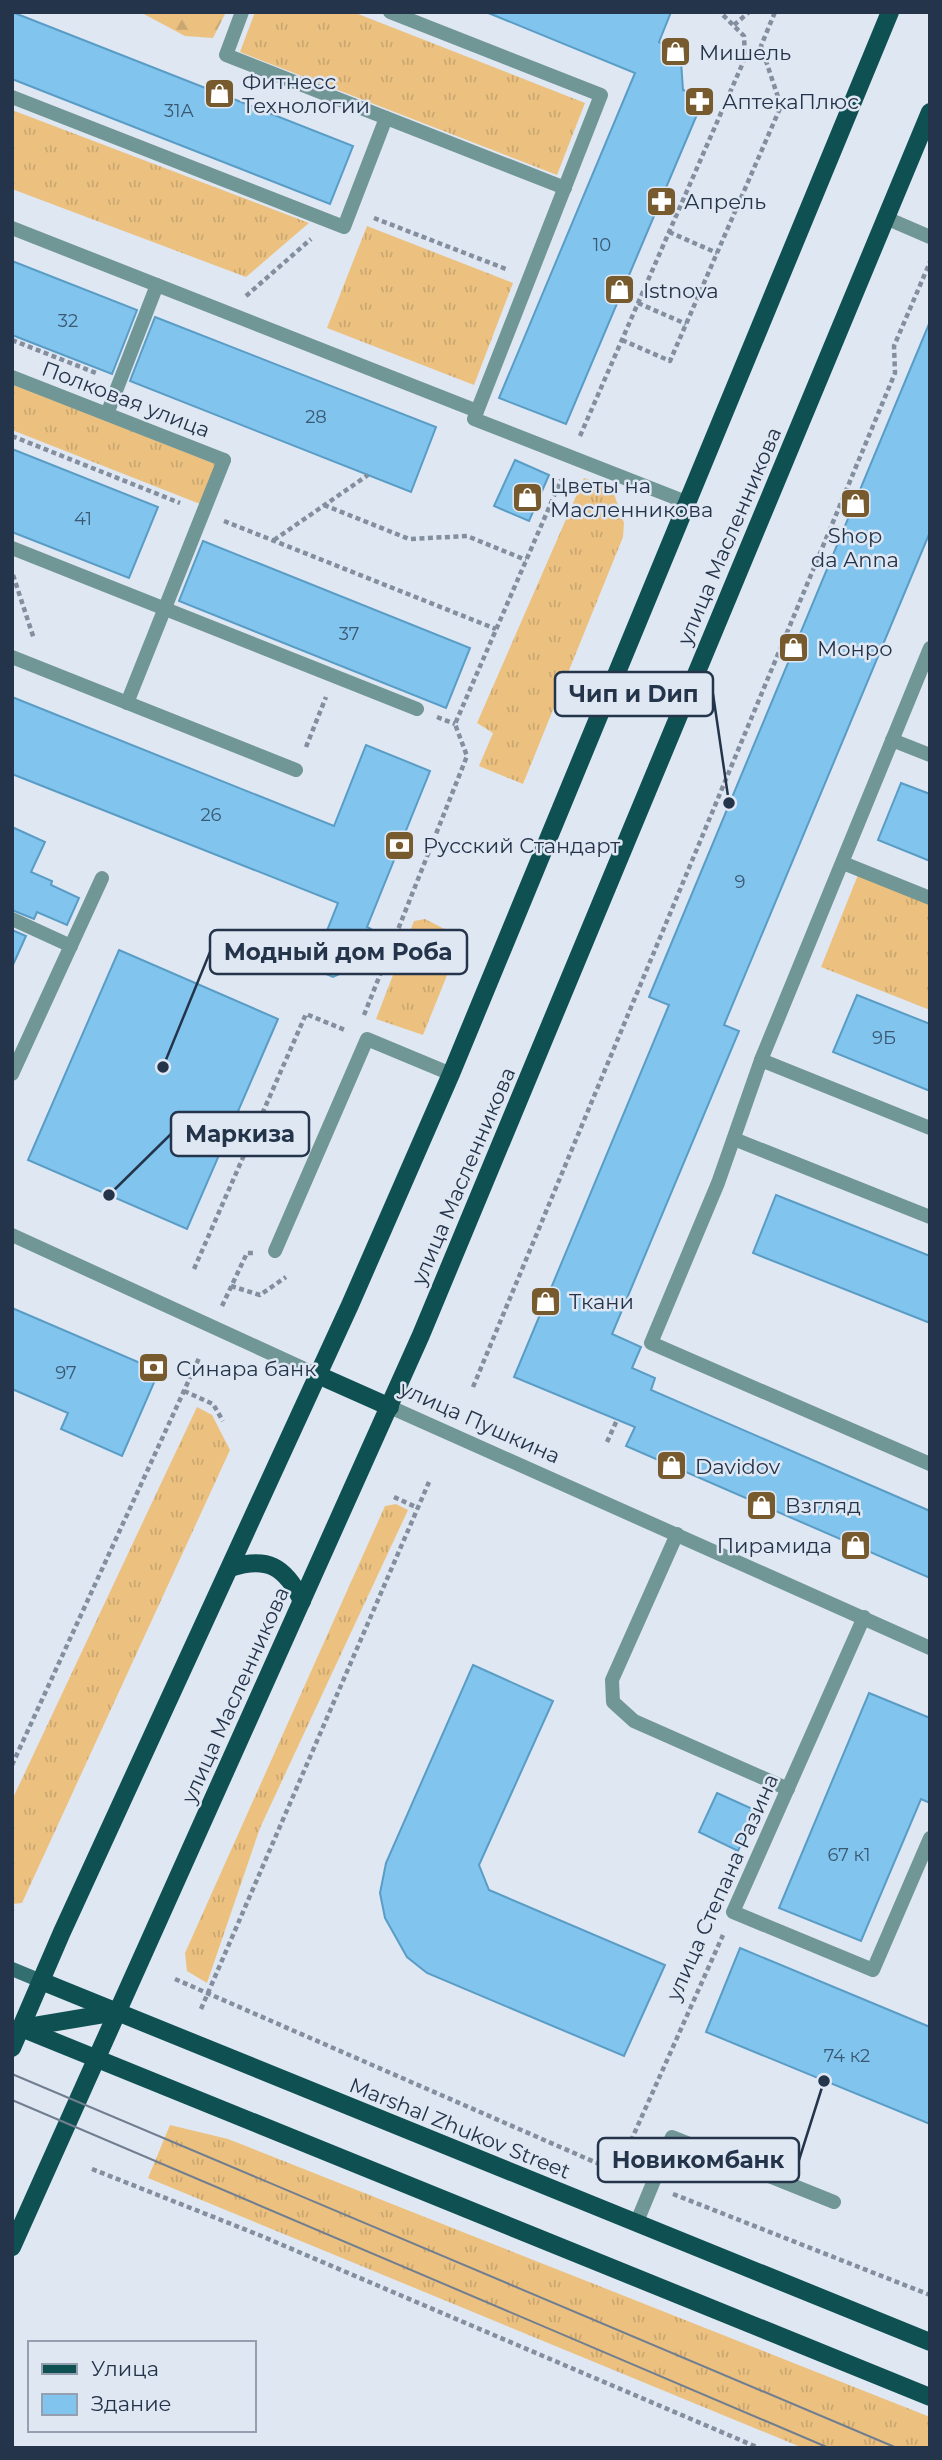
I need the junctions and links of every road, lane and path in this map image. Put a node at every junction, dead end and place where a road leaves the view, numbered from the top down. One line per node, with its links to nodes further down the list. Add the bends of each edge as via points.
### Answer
1 (242, 12): 10 (street, via 226,55)
2 (390, 12): 11 (street, via 601,95)
3 (720, 12): 7 (path)
4 (749, 12): 7 (path)
5 (775, 12): 18 (path, via 761,46 781,106)
6 (890, 12): 34 (main road)
7 (734, 25): 16 (path, via 744,36 745,58)
8 (12, 97): 14 (street)
9 (930, 112): 13 (main road, улица Масленникова)
10 (386, 118): 11 (street); 12 (street)
11 (565, 188): 20 (street)
12 (351, 208): 14 (street, via 344,227); 20 (path)
13 (886, 218): 17 (street); 76 (main road, улица Масленникова)
14 (331, 222): 23 (path)
15 (12, 228): 21 (street)
16 (669, 232): 18 (path); 22 (path)
17 (930, 237)
18 (717, 253): 24 (path)
19 (930, 262): 74 (path, via 894,346 895,373 890,386)
20 (530, 278): 29 (street)
21 (157, 285): 23 (street); 28 (street)
22 (638, 303): 24 (path); 26 (path)
23 (227, 312): 29 (street)
24 (686, 324): 26 (path, via 670,361)
25 (12, 340): 28 (path)
26 (622, 340): 32 (path)
27 (12, 377): 30 (street, Полковая улица)
28 (120, 382): 30 (street)
29 (477, 411): 32 (street, via 474,419)
30 (107, 414): 36 (street, Полковая улица, via 224,460)
31 (12, 436): 36 (path)
32 (572, 457): 34 (street); 39 (path)
33 (368, 475): 35 (path)
34 (686, 502): 62 (main road)
35 (324, 506): 37 (path); 39 (path, via 409,539 467,536)
36 (203, 512): 37 (path); 41 (street)
37 (274, 541): 42 (path)
38 (12, 548): 41 (street)
39 (526, 560): 42 (path)
40 (12, 572): 45 (path)
41 (165, 609): 46 (street); 47 (street)
42 (496, 629): 58 (path, via 455,724 467,756)
43 (930, 648): 49 (street)
44 (12, 657): 45 (street)
45 (44, 670): 46 (street)
46 (127, 703): 52 (street)
47 (417, 709)
48 (316, 721): 50 (path)
49 (892, 740): 51 (street); 53 (street)
50 (305, 747)
51 (930, 755)
52 (296, 771)
53 (842, 863): 55 (street); 60 (street)
54 (102, 878): 57 (street)
55 (930, 898)
56 (12, 919): 57 (street)
57 (71, 946): 61 (street)
58 (361, 1022)
59 (356, 1035): 68 (path, via 306,1014)
60 (761, 1060): 63 (street); 64 (street)
61 (12, 1074)
62 (451, 1074): 67 (street, via 367,1039); 73 (main road)
63 (930, 1128)
64 (734, 1139): 65 (street); 80 (street, via 651,1343)
65 (930, 1217)
66 (12, 1235): 73 (street, улица Пушкина)
67 (275, 1251): 70 (path, via 247,1253)
68 (194, 1269)
69 (286, 1277): 70 (path, via 260,1295)
70 (232, 1286): 71 (path)
71 (222, 1307)
72 (200, 1356): 75 (path)
73 (318, 1375): 76 (main road, улица Пушкина); 85 (main road)
74 (473, 1387)
75 (184, 1391): 78 (path, via 213,1404); 89 (path)
76 (390, 1407): 84 (street, улица Пушкина); 86 (main road, улица Масленникова)
77 (617, 1420): 79 (path)
78 (223, 1421)
79 (607, 1442)
80 (930, 1464)
81 (429, 1482): 83 (path)
82 (394, 1497): 83 (path)
83 (418, 1508): 96 (path)
84 (677, 1534): 87 (street, улица Пушкина); 90 (street, via 612,1680 613,1702 634,1721)
85 (229, 1568): 86 (main road, via 255,1562 274,1566 288,1576); 95 (main road)
86 (302, 1601): 98 (main road, улица Масленникова)
87 (864, 1617): 88 (street, улица Пушкина); 90 (street, улица Степана Разина)
88 (930, 1648)
89 (12, 1765)
90 (788, 1789): 92 (street, улица Степана Разина)
91 (929, 1835): 92 (street, via 873,1970)
92 (733, 1912): 103 (path, улица Степана Разина)
93 (12, 1969): 95 (main road, Marshal Zhukov Street)
94 (175, 1979): 96 (path)
95 (41, 1981): 98 (main road, Marshal Zhukov Street); 99 (main road)
96 (207, 1993): 97 (path); 103 (path)
97 (201, 2009)
98 (116, 2012): 99 (main road); 101 (main road, улица Масленникова); 106 (main road, Marshal Zhukov Street)
99 (16, 2026): 100 (main road); 101 (main road)
100 (12, 2048)
101 (95, 2059): 107 (main road, улица Масленникова); 110 (main road)
102 (92, 2169): 111 (path, via 259,2235)
103 (618, 2172): 104 (path)
104 (652, 2185): 105 (street, via 672,2137); 106 (street); 108 (path)
105 (834, 2202)
106 (636, 2224): 109 (main road, Marshal Zhukov Street)
107 (12, 2247)
108 (930, 2295)
109 (930, 2342)
110 (930, 2397)
111 (759, 2448)

